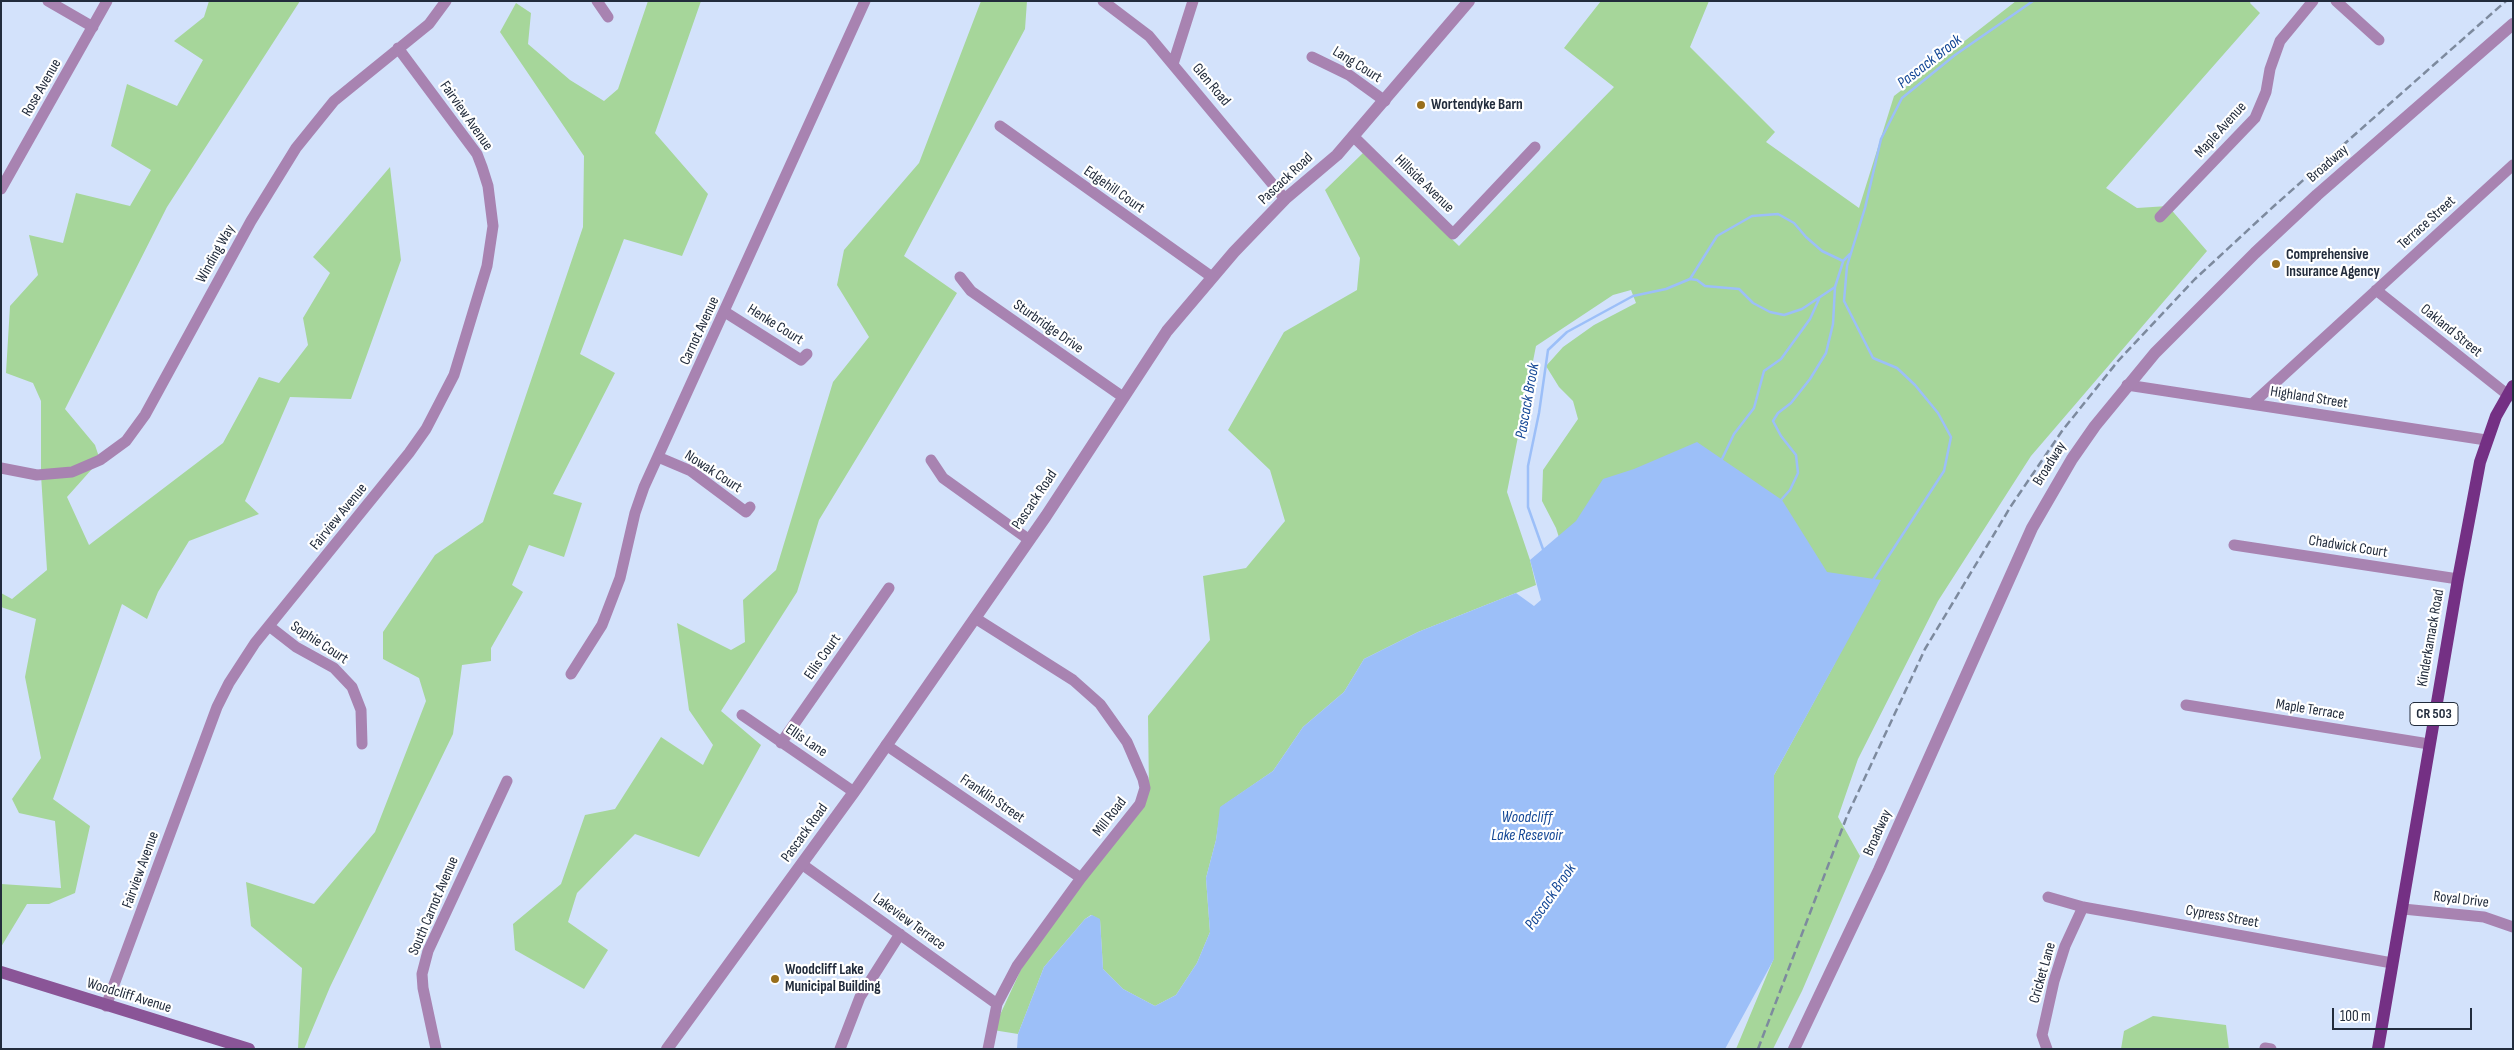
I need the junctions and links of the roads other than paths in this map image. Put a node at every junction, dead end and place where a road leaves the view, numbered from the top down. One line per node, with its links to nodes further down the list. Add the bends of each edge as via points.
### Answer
1 (48, 1): 13 (street)
2 (107, 1): 13 (street, Rose Avenue)
3 (446, 1): 15 (street, Winding Way, via 429,24)
4 (597, 1): 11 (street)
5 (865, 1): 30 (street, Carnot Avenue)
6 (1103, 1): 17 (street, Glen Road, via 1136,23)
7 (1193, 1): 17 (street)
8 (1469, 1): 18 (street, Pascack Road)
9 (2313, 1): 26 (street, Maple Avenue, via 2280,41 2255,118)
10 (2336, 1): 14 (street)
11 (608, 17)
12 (2513, 24): 32 (street, Broadway, via 2317,195 2210,297)
13 (93, 27): 23 (street, Rose Avenue)
14 (2379, 40)
15 (398, 48): 39 (street, Winding Way, via 334,101 296,148 251,221 145,414 126,441 100,460 72,472 37,475); 46 (street, Fairview Avenue, via 477,154 488,186 493,226 487,266 454,375 426,429)
16 (1312, 56): 18 (street, Lang Court, via 1349,75)
17 (1174, 64): 25 (street, Glen Road)
18 (1385, 101): 20 (street, Pascack Road)
19 (1000, 126): 28 (street, Edgehill Court)
20 (1353, 136): 21 (street, Hillside Avenue, via 1454,234); 25 (street, Pascack Road, via 1337,155)
21 (1535, 147)
22 (2513, 165): 29 (street, Terrace Street)
23 (5, 173): 24 (street, Rose Avenue)
24 (1, 189)
25 (1285, 199): 28 (street, Pascack Road)
26 (2160, 217)
27 (960, 276): 34 (street, Sturbridge Drive, via 971,291)
28 (1212, 277): 34 (street, Pascack Road, via 1167,331)
29 (2376, 290): 33 (street, Oakland Street); 35 (street, Terrace Street)
30 (725, 312): 31 (street, Henke Court, via 801,360); 37 (street, Carnot Avenue)
31 (806, 354)
32 (2127, 385): 35 (street, Highland Street); 72 (street, Broadway, via 2072,459 2032,528 1876,876)
33 (2511, 392): 36 (main road, Kinderkamack Road / CR 503)
34 (1123, 397): 41 (street, Pascack Road)
35 (2252, 404): 36 (street, Highland Street)
36 (2486, 440): 43 (main road, Kinderkamack Road / CR 503)
37 (658, 457): 40 (street, Nowak Court, via 691,471 746,512); 47 (street, Carnot Avenue, via 635,513 612,602 592,644)
38 (931, 460): 41 (street, via 943,478)
39 (1, 468)
40 (750, 507)
41 (1028, 539): 45 (street, Pascack Road)
42 (2234, 544): 43 (street, Chadwick Court)
43 (2458, 579): 52 (main road, Kinderkamack Road / CR 503)
44 (889, 588): 50 (street, Ellis Court)
45 (975, 618): 53 (street, Pascack Road); 57 (street, Mill Road, via 1087,691 1116,723 1143,779 1140,804)
46 (269, 626): 51 (street, Sophie Court, via 296,647 334,668 352,686 361,710); 66 (street, Fairview Avenue, via 242,660 217,707)
47 (571, 674)
48 (2186, 705): 52 (street, Maple Terrace)
49 (742, 716): 50 (street, Ellis Lane)
50 (781, 742): 55 (street, Ellis Lane)
51 (362, 744)
52 (2429, 744): 60 (main road, Kinderkamack Road / CR 503)
53 (886, 745): 55 (street, Pascack Road); 57 (street, Franklin Street)
54 (507, 781): 68 (street, South Carnot Avenue, via 428,951 422,974 423,988)
55 (854, 792): 56 (street, Pascack Road)
56 (803, 865): 62 (street, Lakeview Terrace); 69 (street, Pascack Road)
57 (1081, 878): 65 (street, Mill Road, via 1017,966)
58 (2048, 898): 59 (street, Cypress Street)
59 (2083, 907): 63 (street, Cypress Street); 73 (street, Cricket Lane, via 2064,946 2054,981 2042,1035)
60 (2403, 909): 61 (street, Royal Drive, via 2484,916); 63 (main road, Kinderkamack Road / CR 503)
61 (2513, 927)
62 (900, 934): 65 (street, Lakeview Terrace); 70 (street, via 860,997)
63 (2392, 963): 74 (main road, Kinderkamack Road / CR 503)
64 (1, 972): 66 (main road, Woodcliff Avenue)
65 (998, 1004): 71 (street, Mill Road)
66 (106, 1006): 67 (main road, Woodcliff Avenue)
67 (249, 1049)
68 (436, 1049)
69 (666, 1049)
70 (840, 1049)
71 (988, 1049)
72 (1794, 1049)
73 (2048, 1049)
74 (2378, 1049)

